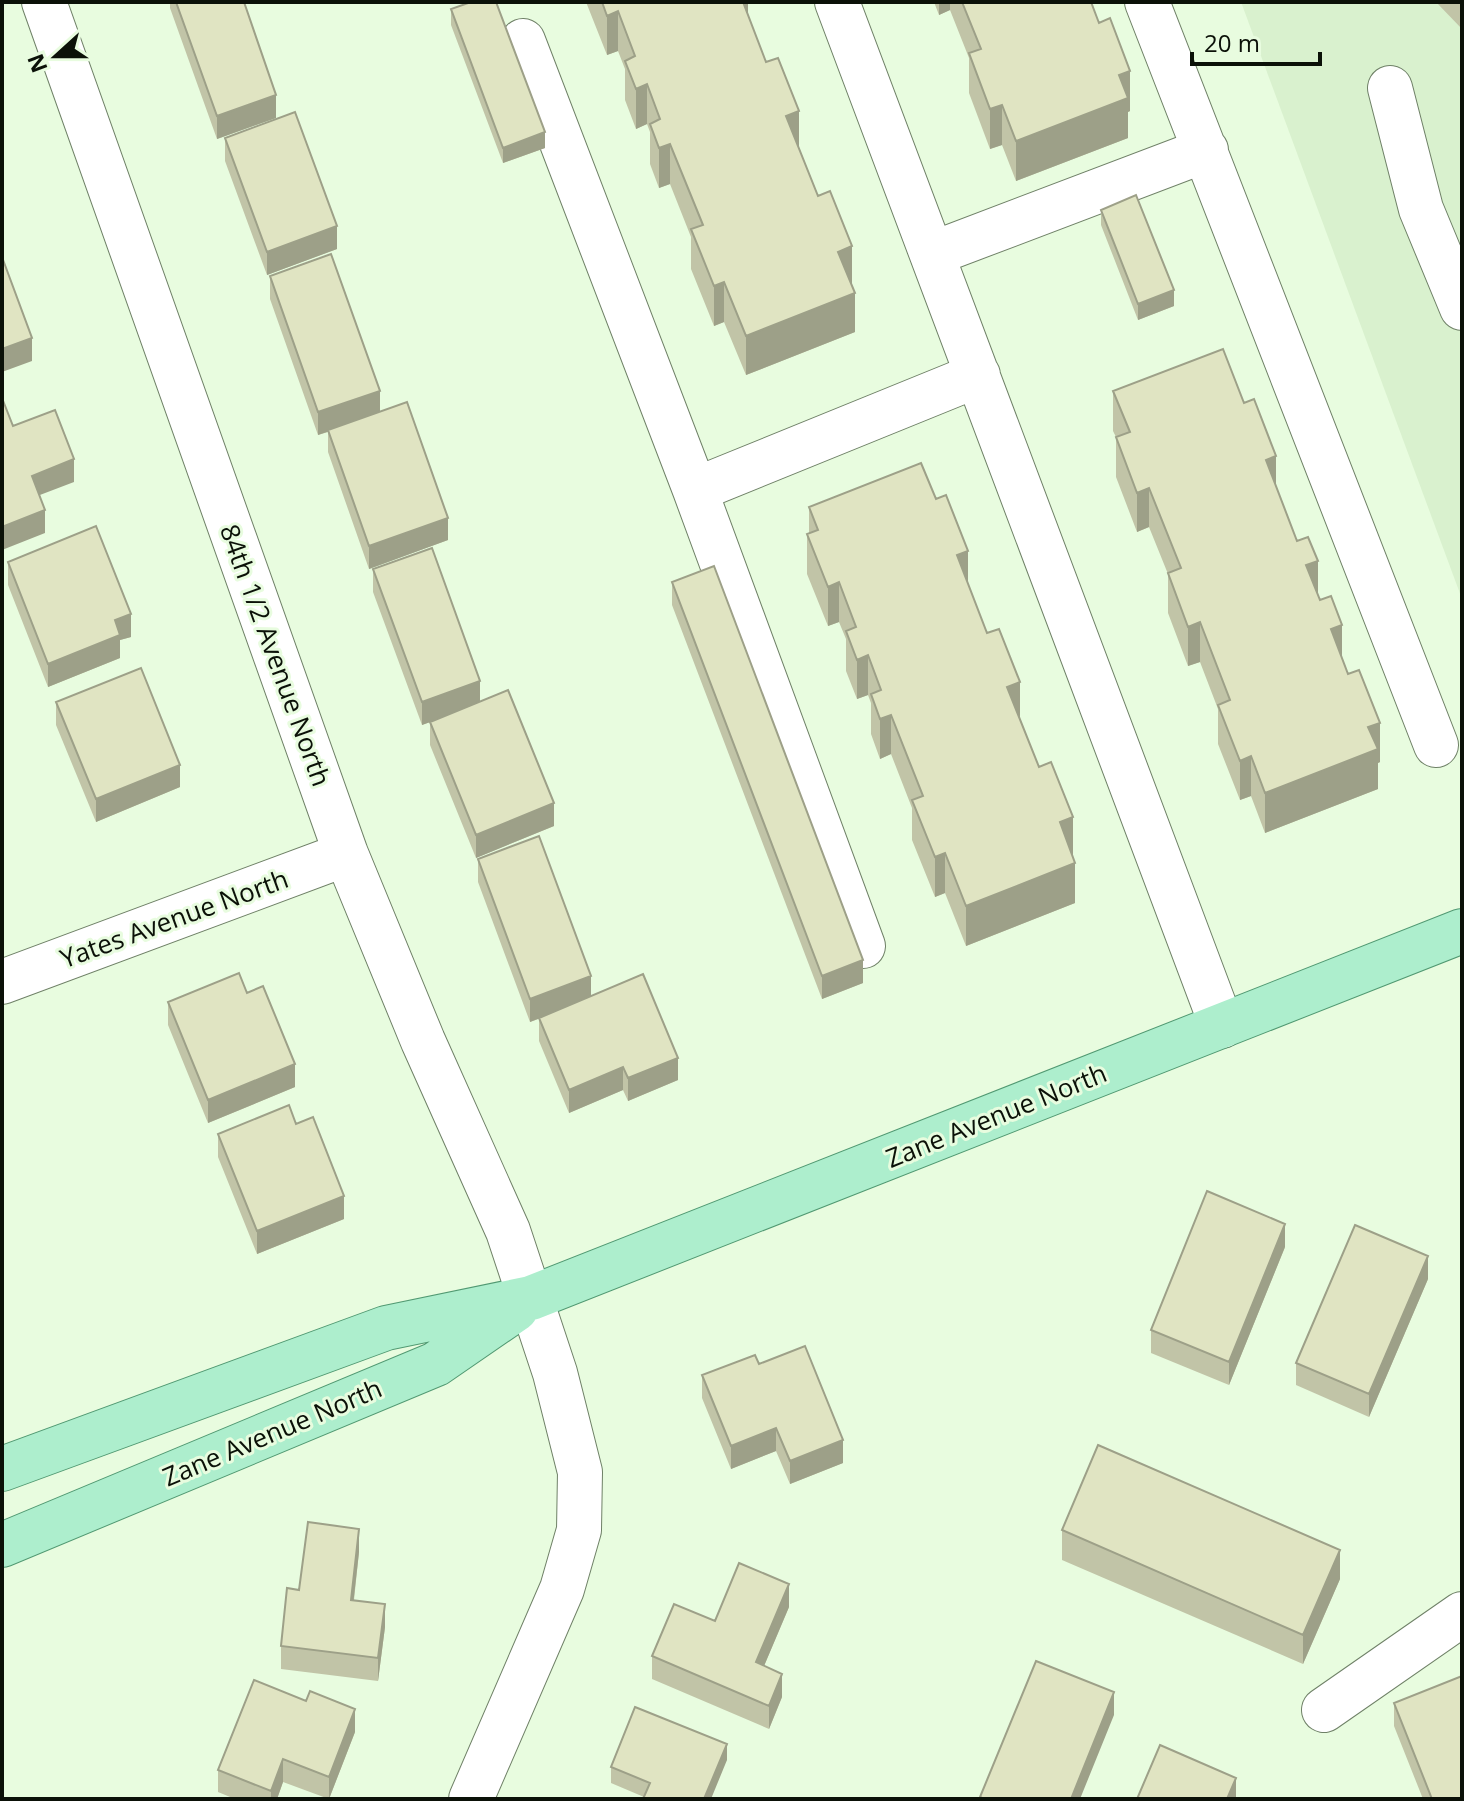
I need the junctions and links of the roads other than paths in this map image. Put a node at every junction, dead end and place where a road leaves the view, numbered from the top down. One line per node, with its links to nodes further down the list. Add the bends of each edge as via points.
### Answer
1 (44, 2): 12 (street, 84th 1/2 Avenue North)
2 (837, 2): 7 (street)
3 (1147, 2): 6 (street)
4 (523, 41): 10 (street)
5 (1390, 88): 8 (street, via 1421,209)
6 (1206, 150): 7 (street); 11 (street)
7 (932, 254): 9 (street)
8 (1462, 308)
9 (978, 375): 10 (street); 16 (street)
10 (695, 490): 14 (street)
11 (1436, 745)
12 (346, 854): 15 (street, Yates Avenue North); 17 (street, 84th 1/2 Avenue North, via 508,1231)
13 (1462, 931): 16 (main road, Zane Avenue North)
14 (863, 946)
15 (2, 982)
16 (1222, 1026): 17 (main road, Zane Avenue North)
17 (531, 1298): 18 (main road, Zane Avenue North, via 386,1328); 19 (main road, Zane Avenue North, via 436,1364); 22 (street, 84th 1/2 Avenue North, via 580,1472 579,1530 562,1589)
18 (2, 1469)
19 (2, 1545)
20 (1462, 1614): 21 (street)
21 (1324, 1710)
22 (471, 1799)

